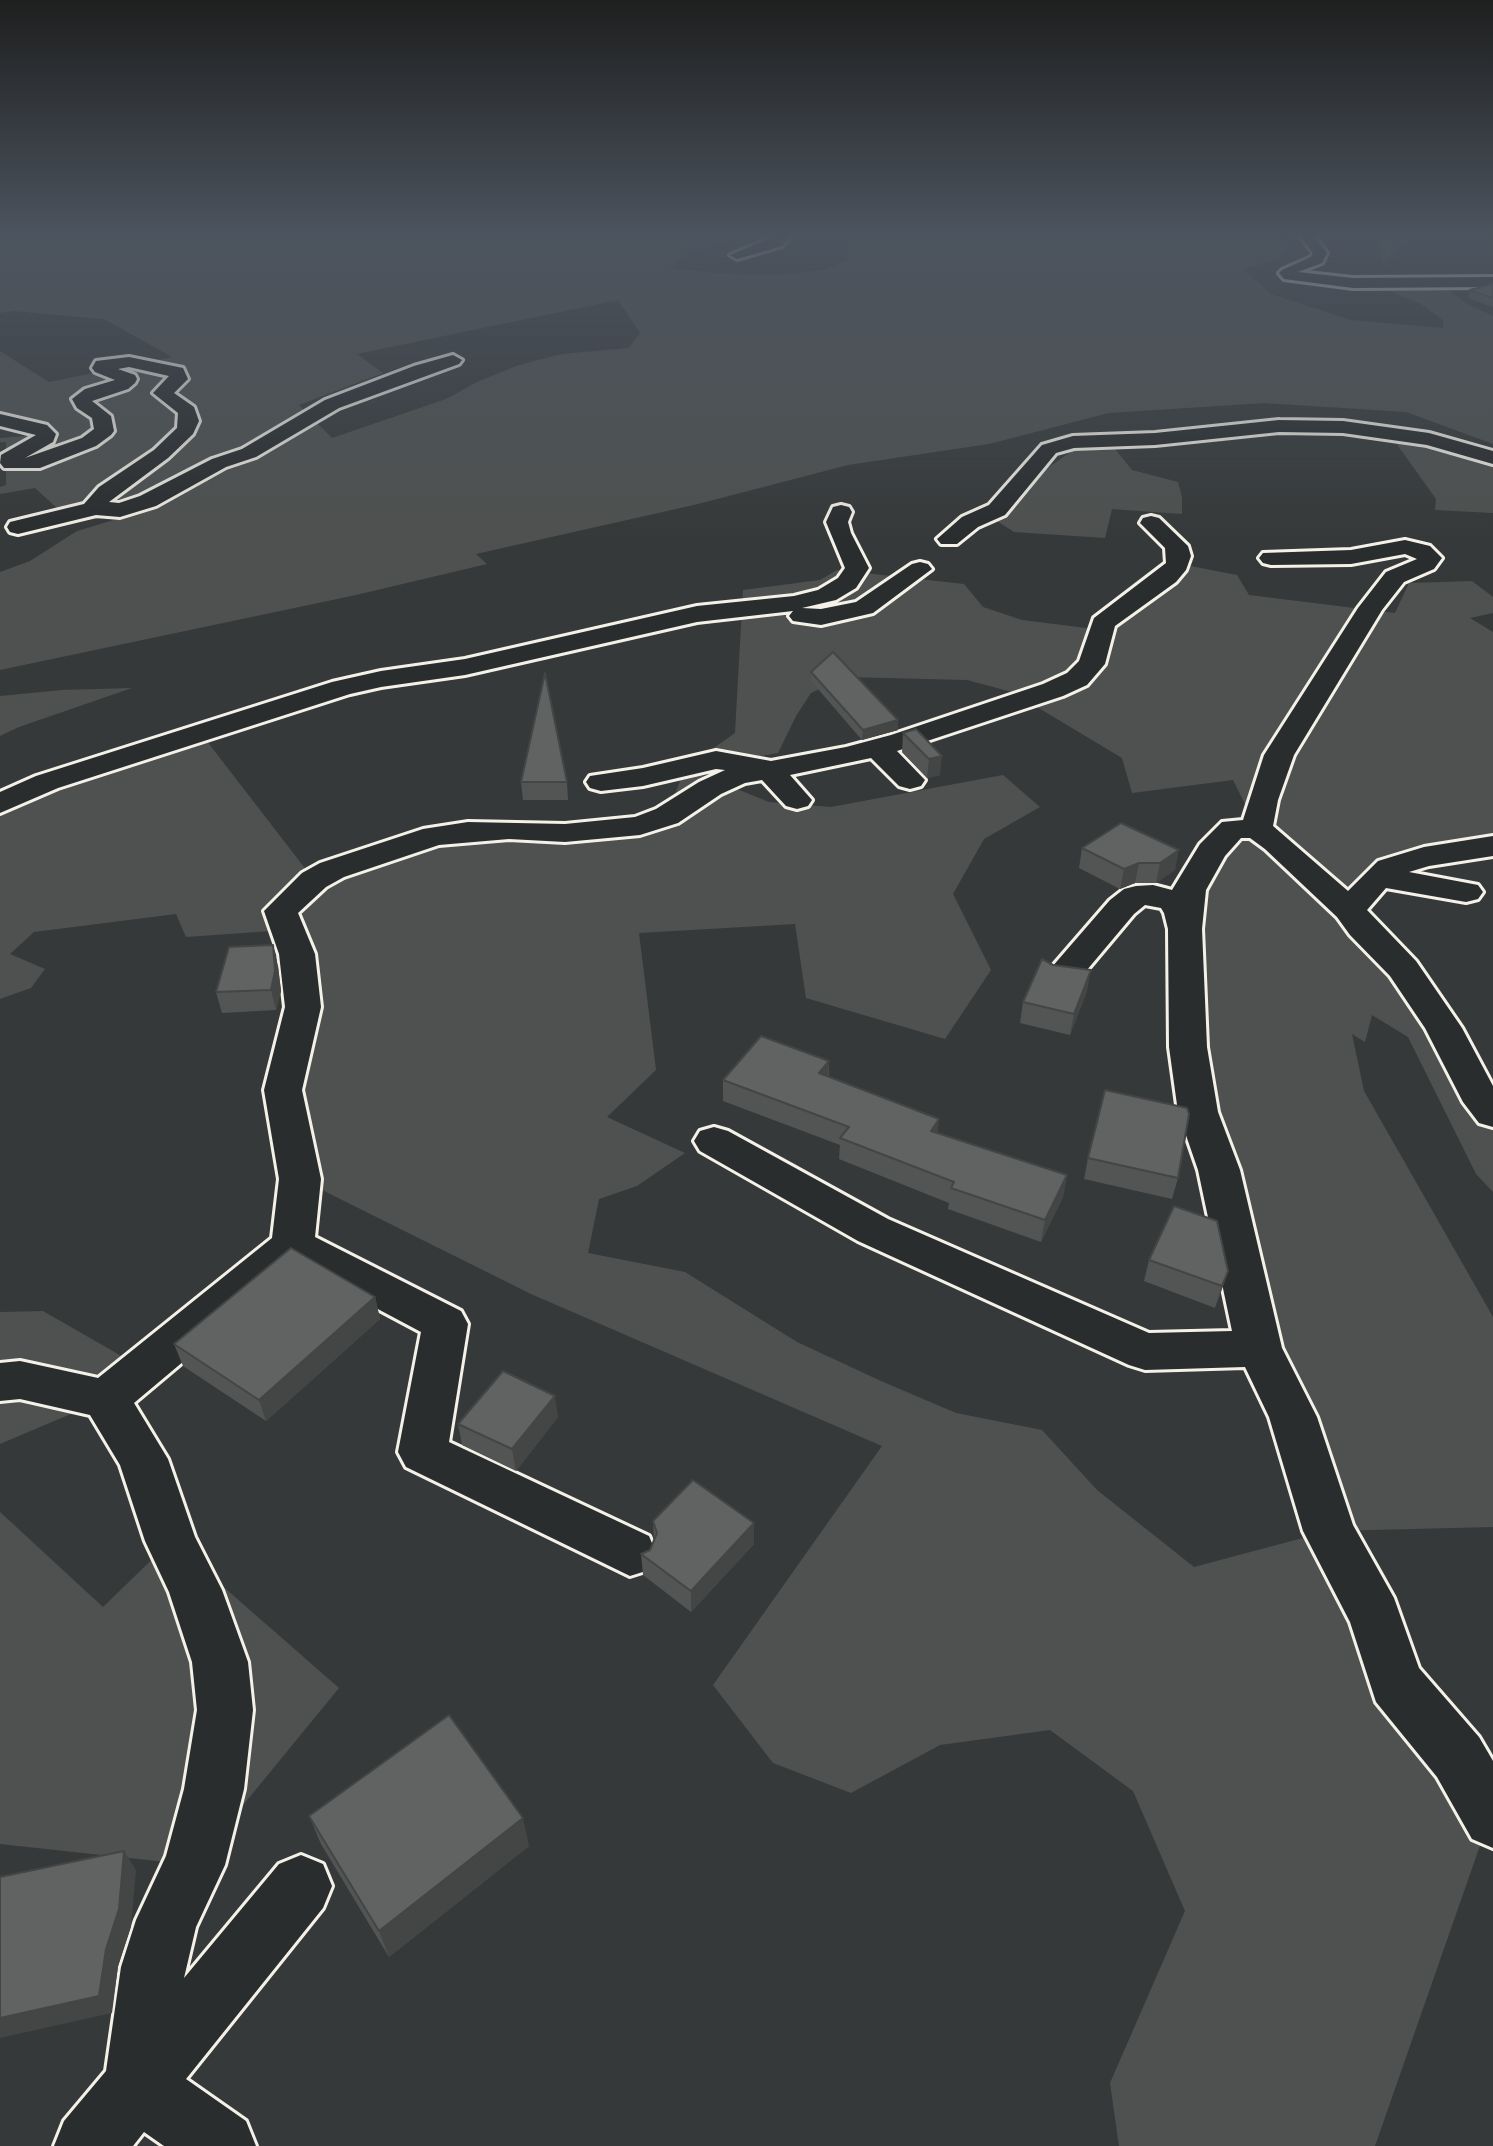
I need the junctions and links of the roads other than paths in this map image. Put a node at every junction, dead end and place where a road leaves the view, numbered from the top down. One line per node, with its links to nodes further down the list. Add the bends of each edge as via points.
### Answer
1 (83, 353): 3 (street)
2 (453, 360): 8 (street, via 332,404 273,440 148,500 120,510)
3 (110, 362): 4 (street, via 101,368 128,379 82,399 104,421 100,436 41,461 11,464 8,459 47,438 40,429); 8 (street, via 177,372 179,379 162,393 187,411 189,421 177,440 107,492)
4 (0, 420)
5 (1100, 433): 6 (street)
6 (1181, 437): 7 (street, via 1279,426 1343,427 1429,439); 12 (street, via 1060,444 1049,449 997,509)
7 (1493, 458)
8 (96, 508): 11 (street)
9 (841, 512): 15 (street, via 839,533 857,568 847,583 827,596)
10 (1151, 523): 16 (street, via 1175,546 1178,565 1103,623 1092,664 1077,679)
11 (18, 527)
12 (949, 539)
13 (1272, 558): 22 (street, via 1350,557 1405,547 1430,558 1395,577 1371,608 1279,755)
14 (920, 569): 15 (street, via 877,602 839,614 787,616)
15 (752, 608): 21 (street, via 659,622 465,667 342,688 47,782)
16 (877, 748): 17 (street); 18 (street)
17 (768, 769): 19 (street, via 716,760 643,778); 20 (street); 31 (street, via 710,788 667,816 640,826 434,836 332,870 281,911 298,954 303,1007 283,1090 300,1179)
18 (910, 780)
19 (601, 782)
20 (797, 800)
21 (0, 804)
22 (1257, 829): 26 (street); 27 (street, via 1233,829 1211,851 1189,890)
23 (1493, 846): 24 (street, via 1424,857)
24 (1379, 877): 25 (street); 26 (street)
25 (1466, 892)
26 (1349, 910): 29 (street, via 1403,969)
27 (1185, 929): 28 (street, via 1172,901 1136,896); 32 (street, via 1188,1047 1198,1112 1219,1170)
28 (1063, 975)
29 (1493, 1114)
30 (714, 1141): 32 (street, via 873,1230 1145,1352)
31 (293, 1245): 34 (street); 35 (street, via 445,1324 423,1452)
32 (1259, 1348): 36 (street, via 1293,1417 1329,1531 1375,1616 1395,1683 1458,1757)
33 (0, 1382): 34 (street, via 20,1380)
34 (106, 1399): 38 (street, via 143,1459 171,1541 195,1590 220,1662 225,1710 214,1789 194,1865 167,1920 153,1967)
35 (630, 1553)
36 (1493, 1818)
37 (301, 1886): 38 (street)
38 (138, 2085): 39 (street); 40 (street)
39 (89, 2146)
40 (221, 2146)

